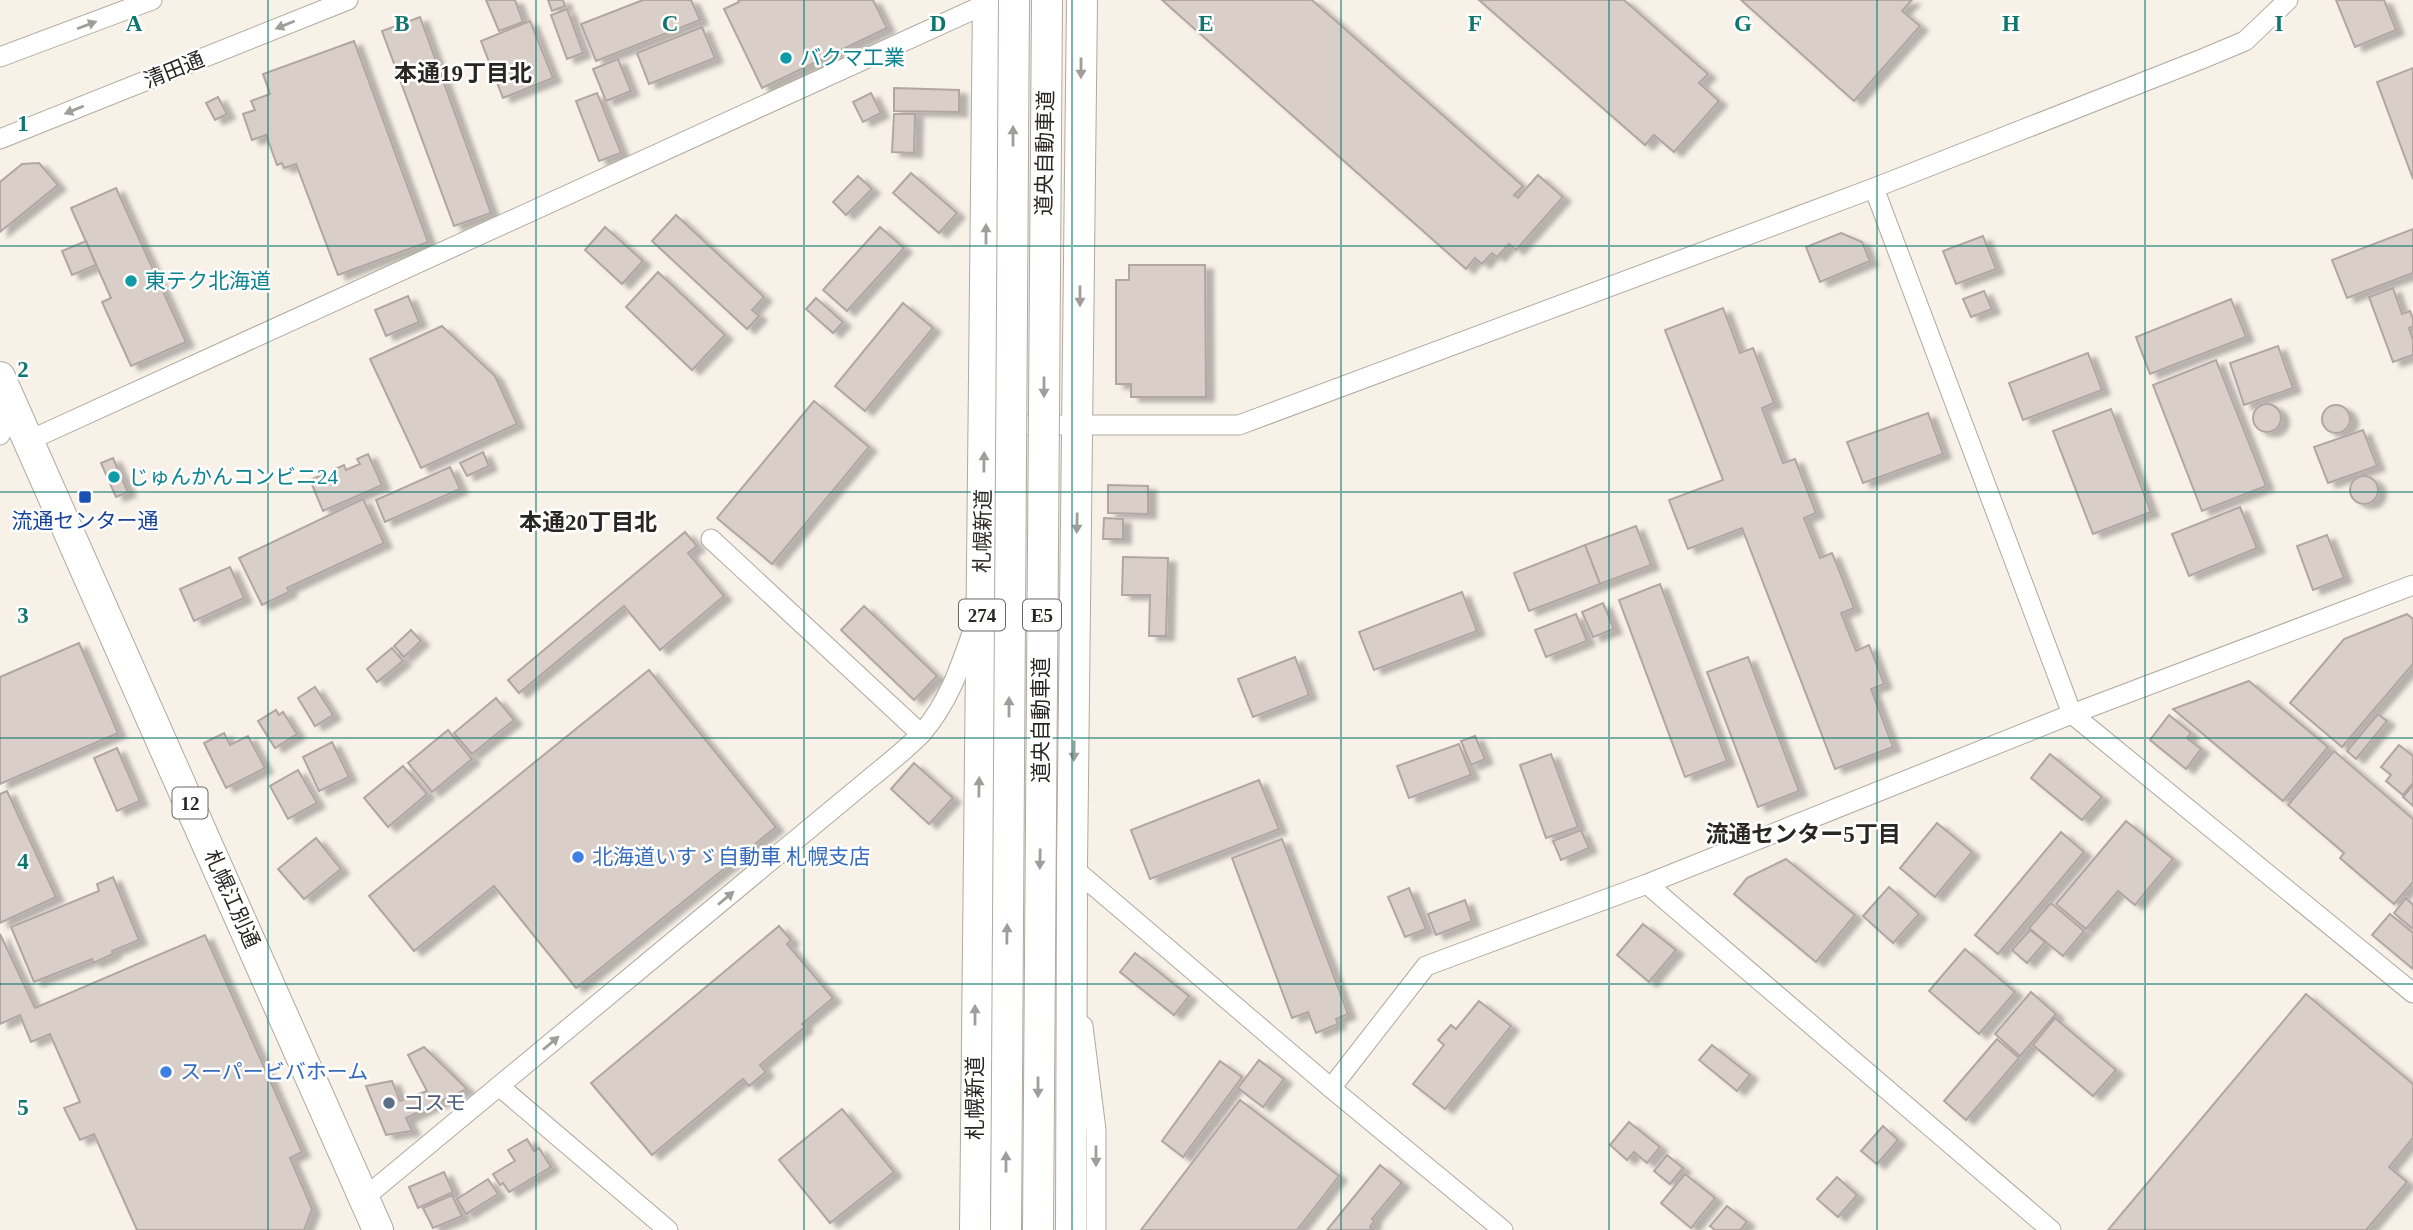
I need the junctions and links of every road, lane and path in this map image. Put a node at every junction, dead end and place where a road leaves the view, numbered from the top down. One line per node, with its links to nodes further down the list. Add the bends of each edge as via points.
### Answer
1 (152, 0): 7 (street, one-way to 1)
2 (348, 0): 8 (street, 清田通, one-way to 8)
3 (1047, 0): 32 (highway, 道央自動車道 / E5, one-way to 32, bridge)
4 (1082, 0): 13 (highway, one-way to 13)
5 (2288, 0): 9 (street, via 2245,41)
6 (997, 1): 12 (highway, 札幌新道 / 274, one-way to 6); 15 (street); 31 (highway, 道央自動車道 / E5, one-way to 6, bridge)
7 (0, 57)
8 (0, 139)
9 (1874, 188): 13 (street, via 1238,425); 19 (street)
10 (0, 377): 11 (highway, 札幌江別通 / 12)
11 (13, 406): 14 (street); 15 (highway, 札幌江別通 / 12)
12 (985, 425): 13 (street); 18 (highway, 札幌新道 / 274, one-way to 12)
13 (1079, 426): 21 (highway, one-way to 21)
14 (0, 435)
15 (30, 440): 27 (highway, 札幌江別通 / 12)
16 (711, 539): 20 (street)
17 (2413, 584): 19 (street)
18 (982, 603): 20 (street, via 957,677); 30 (highway, 札幌新道 / 274, one-way to 18)
19 (2072, 714): 22 (street); 24 (street)
20 (921, 734): 25 (street, one-way to 20)
21 (1072, 867): 23 (highway); 26 (street)
22 (1647, 884): 26 (street, via 1426,966); 36 (street)
23 (1073, 942): 33 (highway); 34 (street, one-way to 34, via 1096,1130)
24 (2413, 993)
25 (499, 1086): 27 (street); 29 (street)
26 (1331, 1088): 35 (street)
27 (364, 1198): 28 (highway, 札幌江別通 / 12)
28 (378, 1230)
29 (668, 1230)
30 (975, 1230)
31 (1006, 1230)
32 (1038, 1230)
33 (1071, 1230)
34 (1096, 1230)
35 (1503, 1230)
36 (2051, 1230)

